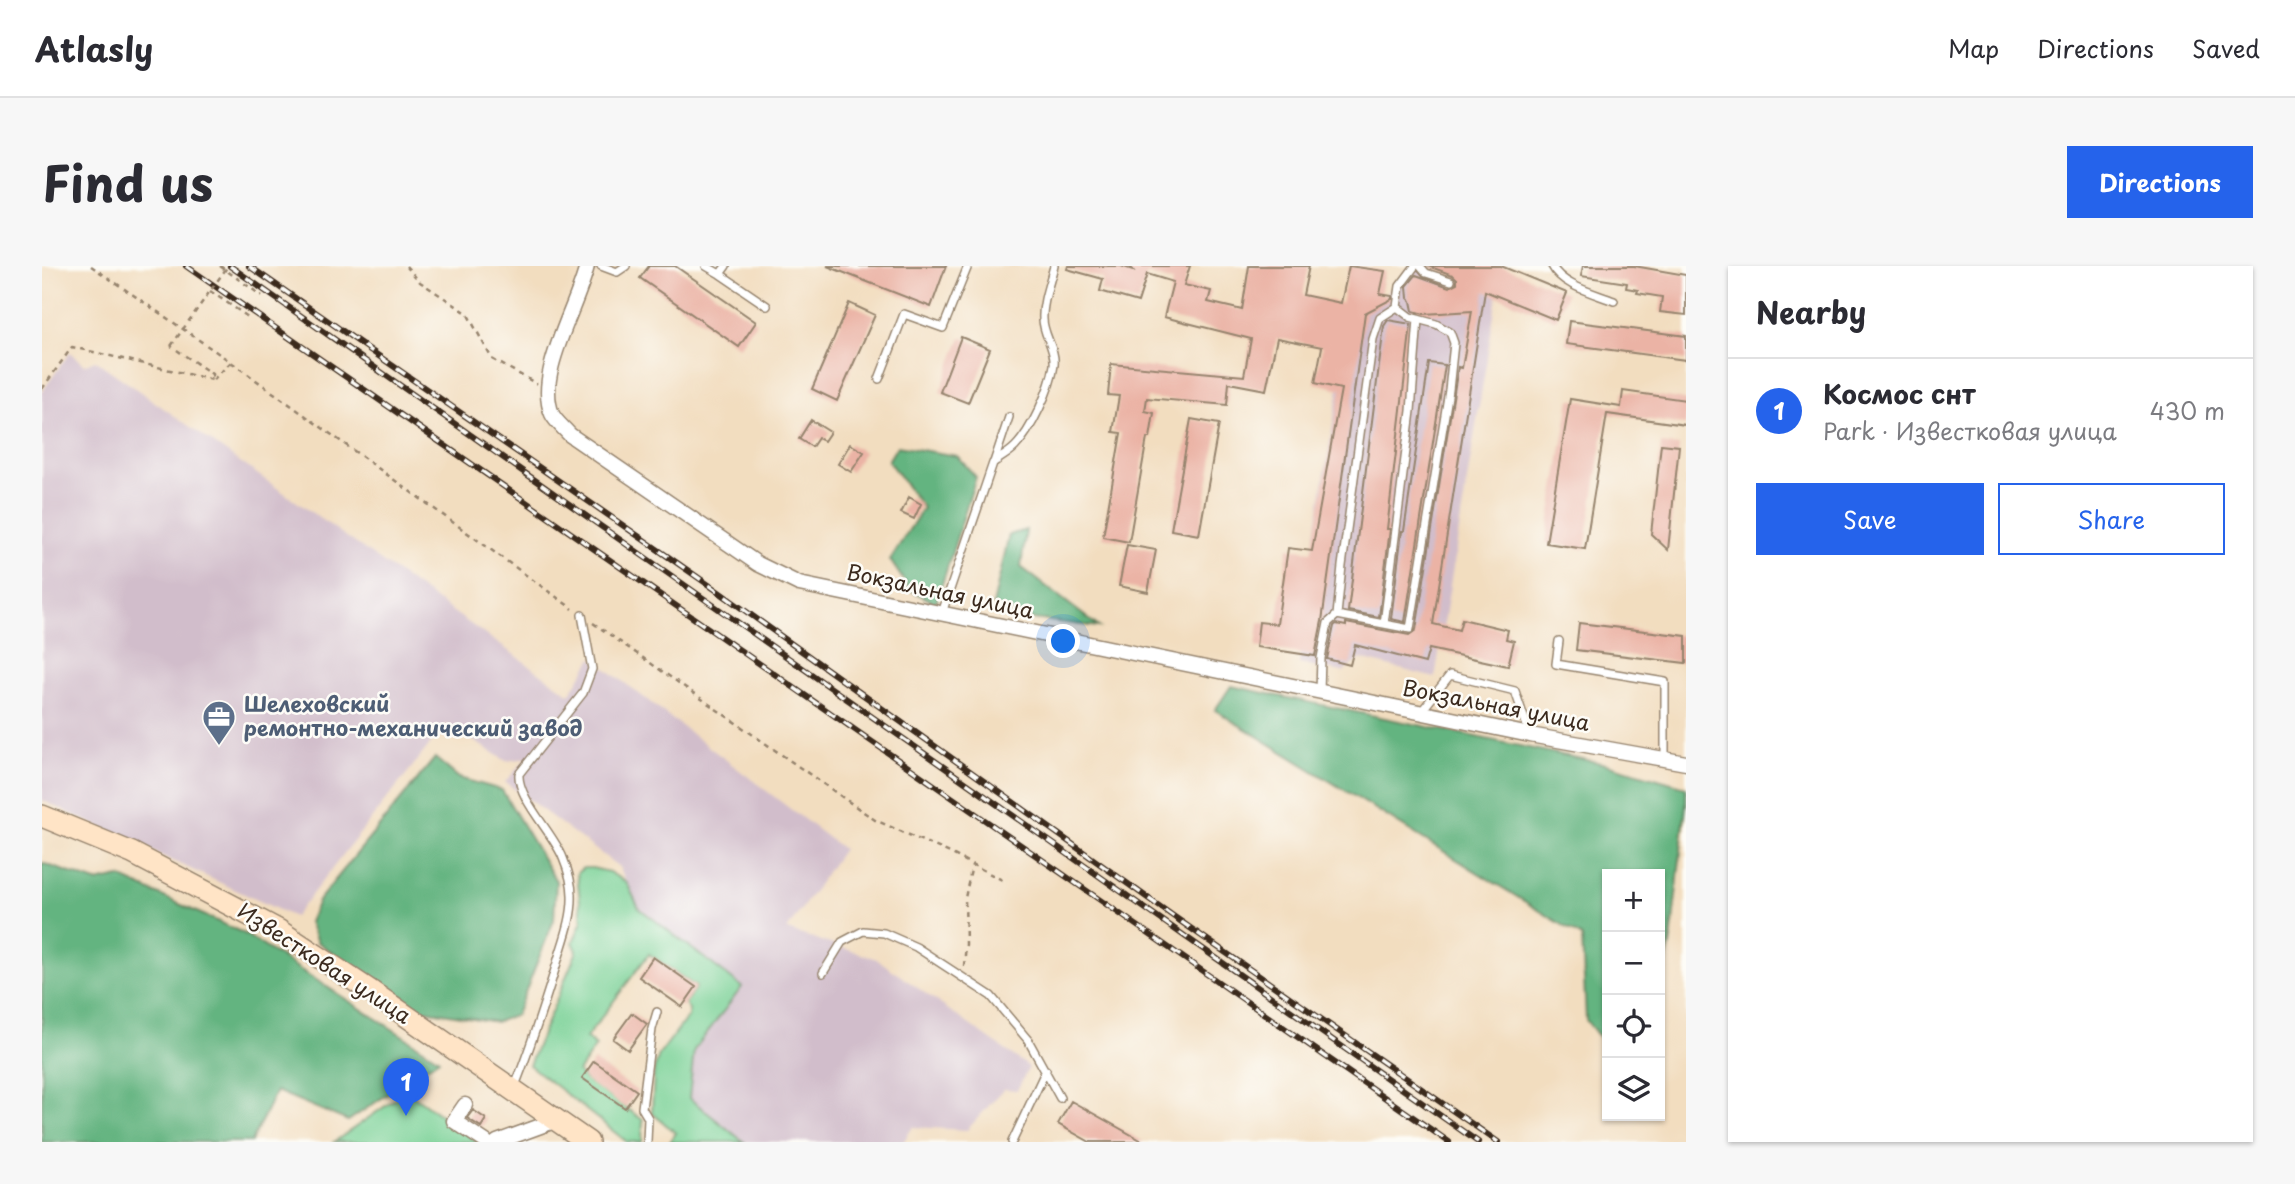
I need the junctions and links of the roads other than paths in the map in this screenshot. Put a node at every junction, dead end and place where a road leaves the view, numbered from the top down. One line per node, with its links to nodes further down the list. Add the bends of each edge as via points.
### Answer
1 (587, 266): 19 (street, Вокзальная улица, via 546,389 552,416 570,435 758,564 799,584)
2 (601, 266): 3 (lane, via 617,272)
3 (626, 266)
4 (706, 266): 10 (lane)
5 (726, 266): 10 (lane)
6 (968, 266): 16 (lane, via 943,328 904,314)
7 (1054, 266): 18 (lane, via 1043,318 1054,364 1037,415 1014,448)
8 (1418, 266): 11 (lane); 14 (lane, via 1400,286)
9 (1552, 266): 12 (lane, via 1563,279)
10 (720, 274): 13 (lane)
11 (1451, 281)
12 (1614, 301)
13 (766, 306)
14 (1397, 307): 15 (lane); 21 (lane, via 1380,318 1373,339)
15 (1418, 319): 22 (lane); 22 (lane, via 1450,332 1454,352 1410,629)
16 (878, 379)
17 (1009, 417): 18 (lane)
18 (993, 463): 19 (lane)
19 (942, 614): 24 (street, Вокзальная улица)
20 (582, 615): 33 (lane, via 592,669 583,693 518,780 562,855 572,897 567,931)
21 (1337, 615): 22 (lane); 24 (lane, via 1328,623)
22 (1384, 624)
23 (1559, 641): 27 (lane, via 1556,664 1665,682)
24 (1320, 692): 25 (street, Вокзальная улица)
25 (1421, 713): 26 (street, Вокзальная улица); 26 (lane, via 1450,675 1515,691)
26 (1530, 735): 27 (street, Вокзальная улица)
27 (1665, 758): 28 (street, Вокзальная улица)
28 (1686, 763)
29 (42, 816): 33 (main road, Известковая улица, via 132,852 278,930)
30 (822, 973): 32 (lane, via 842,942 863,931 884,933 916,947 991,996 1015,1021)
31 (657, 1012): 40 (lane, via 642,1108 648,1118)
32 (1046, 1070): 34 (lane); 41 (lane)
33 (514, 1090): 36 (main road, Известковая улица)
34 (1060, 1098)
35 (465, 1105): 37 (street, via 454,1121)
36 (557, 1120): 38 (street); 39 (main road, Известковая улица)
37 (486, 1142)
38 (497, 1142)
39 (588, 1142)
40 (647, 1142)
41 (1012, 1142)

